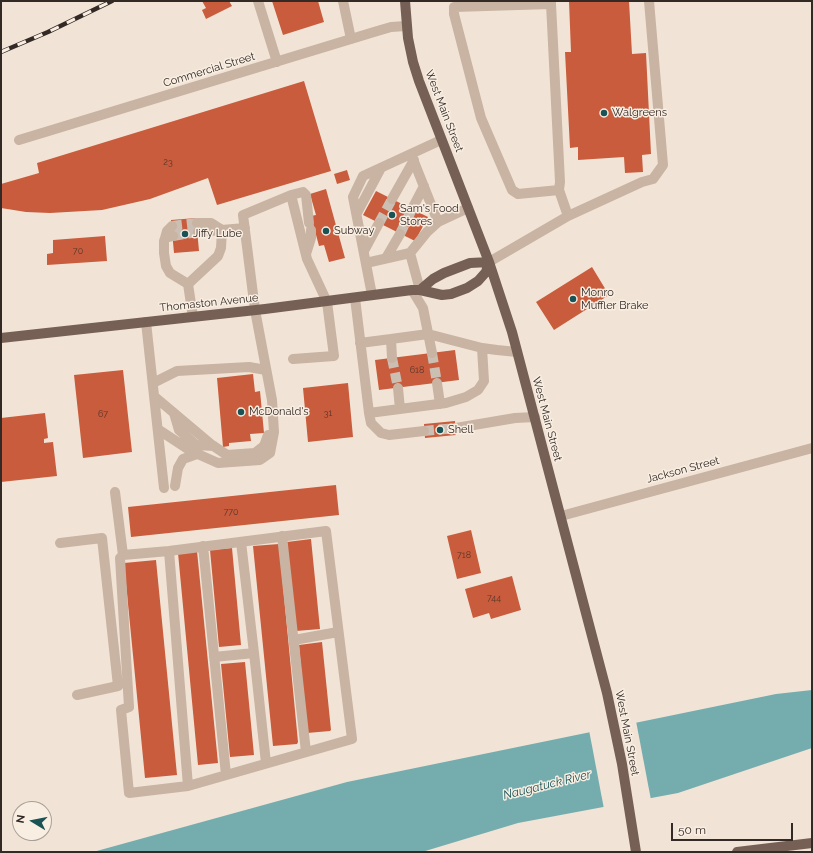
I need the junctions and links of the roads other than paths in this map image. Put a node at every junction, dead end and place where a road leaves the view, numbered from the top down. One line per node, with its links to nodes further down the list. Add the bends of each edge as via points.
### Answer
1 (258, 1): 8 (street)
2 (343, 1): 7 (street)
3 (405, 1): 6 (main road, West Main Street)
4 (649, 1): 18 (street, via 663,165 653,179)
5 (551, 2): 13 (street); 13 (street, via 454,6 454,14 481,118 512,190 518,194)
6 (406, 26): 7 (street, Commercial Street, via 391,27); 10 (main road, West Main Street, via 413,62)
7 (351, 39): 8 (street, Commercial Street)
8 (277, 62): 9 (street, Commercial Street)
9 (19, 140)
10 (441, 140): 11 (street); 16 (main road, West Main Street)
11 (412, 157): 12 (street); 15 (street); 26 (street, via 363,176 354,197)
12 (424, 186): 17 (street); 19 (street)
13 (559, 190): 18 (street)
14 (291, 195): 22 (street, via 243,215); 28 (street); 28 (street, via 303,192 306,195 311,238)
15 (392, 199)
16 (468, 208): 19 (street); 30 (main road, West Main Street)
17 (412, 209)
18 (568, 216): 30 (street)
19 (438, 222): 27 (street)
20 (379, 223): 26 (street)
21 (197, 228): 23 (street)
22 (245, 228): 23 (street); 37 (street)
23 (222, 230): 32 (street, via 218,256)
24 (170, 233): 32 (street, via 164,253 166,266 170,273)
25 (400, 234): 29 (street)
26 (364, 251): 31 (street)
27 (410, 253): 29 (street); 33 (street)
28 (306, 254): 36 (street)
29 (386, 258): 31 (street)
30 (489, 262): 33 (main road, via 470,262 444,272); 33 (main road, Thomaston Avenue, via 482,279 461,291 442,295); 45 (main road, West Main Street)
31 (366, 263): 34 (street)
32 (188, 284): 38 (street)
33 (416, 290): 34 (main road, Thomaston Avenue); 40 (street, via 423,308)
34 (372, 295): 35 (main road, Thomaston Avenue)
35 (355, 298): 36 (main road, Thomaston Avenue); 43 (street)
36 (327, 302): 37 (main road, Thomaston Avenue); 48 (street, via 334,356)
37 (255, 310): 38 (main road, Thomaston Avenue); 49 (street)
38 (194, 317): 39 (main road, Thomaston Avenue)
39 (146, 322): 41 (main road, Thomaston Avenue); 50 (street)
40 (428, 334): 42 (street); 44 (street); 46 (street)
41 (1, 338)
42 (391, 339): 43 (street); 47 (street)
43 (360, 343): 56 (street)
44 (482, 348): 45 (street); 54 (street, via 484,381 478,390 466,397)
45 (517, 352): 57 (main road, West Main Street)
46 (432, 353)
47 (392, 358)
48 (293, 359)
49 (267, 375): 50 (street, via 249,367 177,371); 53 (street, via 264,389 268,434 264,446 255,453 227,455); 62 (street, via 274,432 270,453 260,460 218,463)
50 (154, 383): 53 (street)
51 (437, 383): 54 (street)
52 (398, 388): 55 (street)
53 (155, 397): 59 (street)
54 (440, 404): 55 (street)
55 (400, 408): 56 (street)
56 (369, 413): 60 (street, via 371,423 380,433 389,435)
57 (535, 417): 58 (street); 64 (main road, West Main Street)
58 (456, 428)
59 (159, 430): 62 (street); 62 (street, via 170,487 183,459)
60 (424, 431)
61 (812, 448): 64 (street, Jackson Street)
62 (197, 454)
63 (115, 492): 70 (street)
64 (561, 516): 81 (main road, West Main Street, via 607,693 622,764)
65 (282, 536): 66 (street); 71 (street, via 326,531); 72 (street)
66 (241, 542): 68 (street); 73 (street)
67 (60, 543): 75 (street, via 102,538 118,686)
68 (202, 546): 69 (street); 74 (street)
69 (169, 551): 70 (street); 79 (street)
70 (123, 555): 79 (street, via 120,558 129,707 121,710 129,793)
71 (338, 632): 72 (street); 76 (street, via 352,739)
72 (294, 640): 76 (street)
73 (254, 653): 74 (street); 77 (street)
74 (214, 658): 78 (street)
75 (77, 695)
76 (306, 752): 77 (street)
77 (266, 764): 78 (street)
78 (226, 775): 79 (street)
79 (188, 786)
80 (812, 843): 82 (main road)
81 (636, 852)
82 (738, 852)

